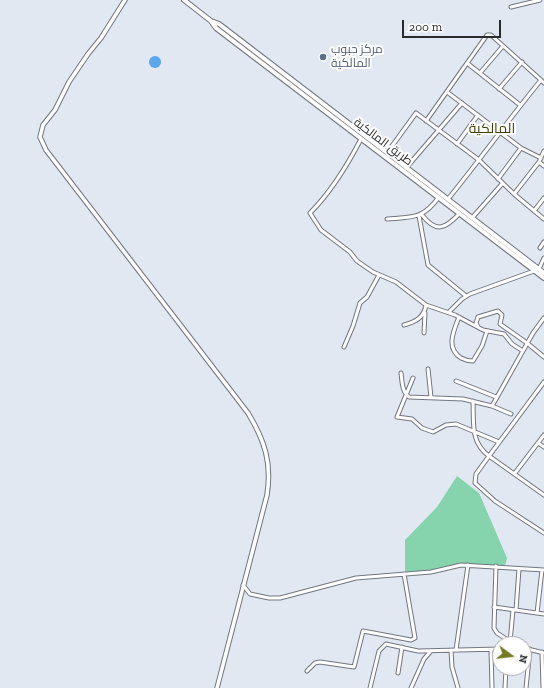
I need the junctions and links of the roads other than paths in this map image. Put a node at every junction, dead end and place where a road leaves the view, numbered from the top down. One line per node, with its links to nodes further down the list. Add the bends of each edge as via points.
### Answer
1 (125, 0): 92 (street, via 69,82 55,110 43,125 40,137 46,150 247,412 260,434 268,462 269,484)
2 (184, 0): 10 (main road, طريق المالكية, via 211,21 219,24)
3 (540, 0): 4 (street)
4 (511, 7)
5 (503, 46): 6 (street); 7 (street, via 491,35 487,35); 8 (street)
6 (522, 62): 9 (street); 12 (street)
7 (467, 63): 8 (street); 13 (street)
8 (480, 73): 12 (street)
9 (541, 80): 11 (street); 15 (street)
10 (291, 82): 20 (main road, طريق المالكية); 24 (main road, طريق المالكية)
11 (544, 83)
12 (499, 88): 15 (street)
13 (447, 92): 14 (street); 17 (street)
14 (462, 103): 16 (street); 18 (street)
15 (520, 105): 19 (street)
16 (478, 115): 19 (street); 21 (street)
17 (426, 120): 18 (street); 24 (street, via 416,113)
18 (439, 130): 21 (street); 29 (street)
19 (499, 131): 22 (street); 26 (street)
20 (361, 139): 24 (main road, طريق المالكية); 51 (street, via 342,174 310,213 326,234 357,260)
21 (457, 144): 26 (street)
22 (521, 148): 25 (street); 31 (street)
23 (544, 151): 25 (street)
24 (388, 156): 29 (main road, طريق المالكية); 30 (main road, طريق المالكية)
25 (540, 158): 27 (street)
26 (479, 160): 31 (street); 36 (street)
27 (539, 162): 28 (street); 33 (street)
28 (544, 166)
29 (406, 168): 30 (main road, طريق المالكية)
30 (417, 178): 34 (main road, طريق المالكية); 36 (main road, طريق المالكية)
31 (498, 179): 32 (street)
32 (502, 184): 33 (street); 40 (street)
33 (514, 194): 37 (street)
34 (439, 198): 38 (main road, طريق المالكية); 39 (street)
35 (544, 198): 37 (street)
36 (448, 199): 40 (main road, طريق المالكية)
37 (534, 211): 42 (street)
38 (459, 214): 39 (street, via 448,224 434,226); 45 (main road, طريق المالكية)
39 (421, 215): 41 (street); 53 (street, via 428,265)
40 (472, 218): 43 (main road, طريق المالكية)
41 (387, 219)
42 (544, 219)
43 (500, 239): 45 (main road); 48 (main road, طريق المالكية)
44 (544, 242): 46 (street)
45 (496, 243): 49 (main road, طريق المالكية)
46 (540, 248)
47 (544, 258): 48 (street)
48 (539, 269): 50 (main road, طريق المالكية)
49 (534, 271): 52 (main road, طريق المالكية); 53 (street)
50 (544, 273)
51 (379, 274): 54 (street, via 396,282); 64 (street, via 367,297 359,305)
52 (544, 278)
53 (466, 296): 56 (street)
54 (426, 305): 55 (street); 56 (street)
55 (425, 311): 59 (street, via 418,320); 62 (street)
56 (449, 312): 57 (street)
57 (459, 317): 60 (street); 61 (street, via 452,342 453,349 459,357 468,361 473,360 482,346)
58 (544, 318): 63 (street)
59 (404, 325)
60 (478, 328): 61 (street); 63 (street, via 478,317 498,311 502,315 500,324)
61 (487, 331): 65 (street, via 504,334 512,344)
62 (424, 333)
63 (528, 343): 65 (street); 66 (street)
64 (344, 347)
65 (523, 350): 74 (street)
66 (544, 357)
67 (428, 369): 73 (street)
68 (401, 373): 72 (street)
69 (413, 378): 72 (street)
70 (456, 381): 74 (street)
71 (544, 382): 80 (street)
72 (405, 394): 73 (street, via 412,397); 78 (street, via 397,417 412,420 431,431 438,431 446,425 454,424)
73 (432, 397): 75 (street)
74 (496, 397): 76 (street)
75 (473, 401): 76 (street); 78 (street)
76 (492, 406): 77 (street)
77 (511, 414)
78 (475, 432): 80 (street); 83 (street, via 477,444)
79 (544, 435): 81 (street)
80 (499, 442): 83 (street)
81 (538, 443): 82 (street); 84 (street)
82 (544, 447)
83 (489, 456): 84 (street); 86 (street, via 476,474 476,485 495,501)
84 (515, 473): 85 (street)
85 (544, 495)
86 (544, 533)
87 (468, 565): 88 (street); 91 (street); 101 (street)
88 (496, 566): 89 (street); 93 (street)
89 (519, 569): 90 (street); 94 (street)
90 (543, 570): 95 (street)
91 (404, 574): 92 (street, via 356,578 280,598 250,594); 106 (street, via 415,638 411,640 363,631 354,667 320,662 315,663)
92 (243, 585): 111 (street)
93 (494, 607): 94 (street); 97 (street, via 495,631)
94 (515, 610): 95 (street); 98 (street)
95 (537, 613): 96 (street)
96 (544, 614)
97 (502, 636)
98 (513, 636)
99 (402, 647): 104 (street); 107 (street); 112 (street, via 386,644 381,648)
100 (451, 650): 101 (street); 104 (street); 114 (street, via 452,667)
101 (456, 650): 102 (street)
102 (491, 650): 115 (street)
103 (532, 650): 105 (street)
104 (431, 651): 113 (street, via 424,658)
105 (543, 653): 110 (street)
106 (308, 671)
107 (398, 673)
108 (506, 676): 116 (street)
109 (527, 676): 117 (street)
110 (544, 680): 118 (street)
111 (217, 688)
112 (370, 688)
113 (411, 688)
114 (458, 688)
115 (492, 688)
116 (505, 688)
117 (526, 688)
118 (543, 688)

